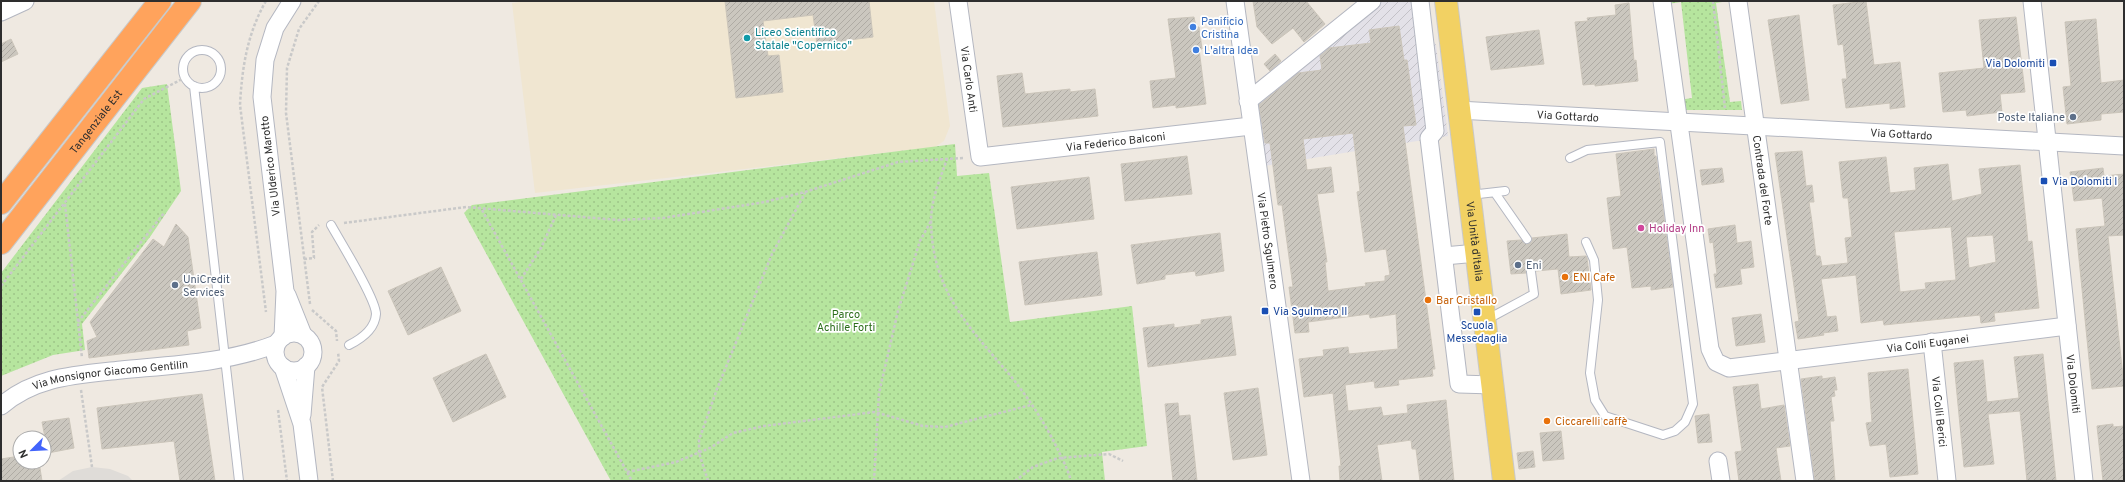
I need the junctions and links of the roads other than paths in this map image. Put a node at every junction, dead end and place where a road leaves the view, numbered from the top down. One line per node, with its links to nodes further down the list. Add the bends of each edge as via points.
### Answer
1 (26, 1): 13 (street)
2 (160, 1): 27 (highway)
3 (190, 1): 31 (highway, Tangenziale Est)
4 (292, 1): 35 (street, Via Ulderico Marotto, via 275,28 265,60 262,97)
5 (958, 1): 22 (street, Via Carlo Anti)
6 (1235, 1): 15 (street, Via Pietro Sgulmero)
7 (1372, 1): 15 (street)
8 (1420, 1): 33 (street, via 1435,131 1429,138)
9 (1446, 1): 16 (main road, Via Unità d'Italia)
10 (1662, 1): 17 (street)
11 (1738, 1): 19 (street, Contrada del Forte)
12 (2032, 1): 20 (street, Via Dolomiti)
13 (1, 12)
14 (194, 86): 14 (lane, via 184,78 182,66 188,54 201,49 213,53 220,64 220,76 212,86); 42 (lane)
15 (1248, 101): 18 (street, Via Pietro Sgulmero)
16 (1458, 110): 17 (street, Via Gottardo); 26 (main road, Via Unità d'Italia)
17 (1678, 122): 19 (street, Via Gottardo); 43 (street, via 1710,349 1716,362 1729,368)
18 (1251, 126): 22 (street, Via Federico Balconi); 52 (street, Via Pietro Sgulmero)
19 (1756, 127): 20 (street, Via Gottardo); 43 (street, Contrada del Forte)
20 (2048, 142): 21 (street, Via Gottardo); 37 (street, Via Dolomiti)
21 (2124, 146)
22 (980, 157)
23 (1570, 158): 30 (lane, via 1587,150 1660,142 1693,404 1685,422 1675,431 1663,435 1605,416 1595,400 1590,373 1598,300 1594,260)
24 (1495, 192): 25 (lane); 26 (lane); 29 (lane)
25 (1505, 192)
26 (1470, 195): 32 (main road, Via Unità d'Italia)
27 (1, 203)
28 (331, 225): 41 (lane, via 370,296 376,313 370,330)
29 (1527, 239)
30 (1586, 242)
31 (1, 243)
32 (1477, 253): 33 (street); 36 (main road, Via Unità d'Italia)
33 (1444, 256): 46 (street, via 1459,384)
34 (1531, 272): 36 (lane, via 1534,294)
35 (285, 291): 38 (street); 39 (street, Via Ulderico Marotto)
36 (1485, 320): 46 (main road, Via Unità d'Italia)
37 (2067, 326): 40 (street, Via Colli Euganei); 57 (street, Via Dolomiti)
38 (303, 335): 39 (street, via 291,333); 45 (street, via 313,350 313,356)
39 (279, 340): 42 (street, Via Monsignor Giacomo Gentilin); 44 (street, via 276,357)
40 (1932, 342): 43 (street, Via Colli Euganei); 56 (street, Via Colli Berici)
41 (349, 345)
42 (225, 359): 44 (street, Via Monsignor Giacomo Gentilin); 47 (street, Via Monsignor Giacomo Gentilin, via 44,381 14,394); 50 (lane)
43 (1788, 360): 55 (street, Contrada del Forte)
44 (281, 365): 45 (street, via 295,371); 48 (street)
45 (306, 366): 48 (street)
46 (1493, 385): 53 (main road, Via Unità d'Italia)
47 (1, 406)
48 (302, 424): 51 (street)
49 (1718, 461): 54 (street)
50 (240, 481)
51 (309, 481)
52 (1301, 481)
53 (1504, 481)
54 (1721, 481)
55 (1805, 481)
56 (1947, 481)
57 (2084, 481)

